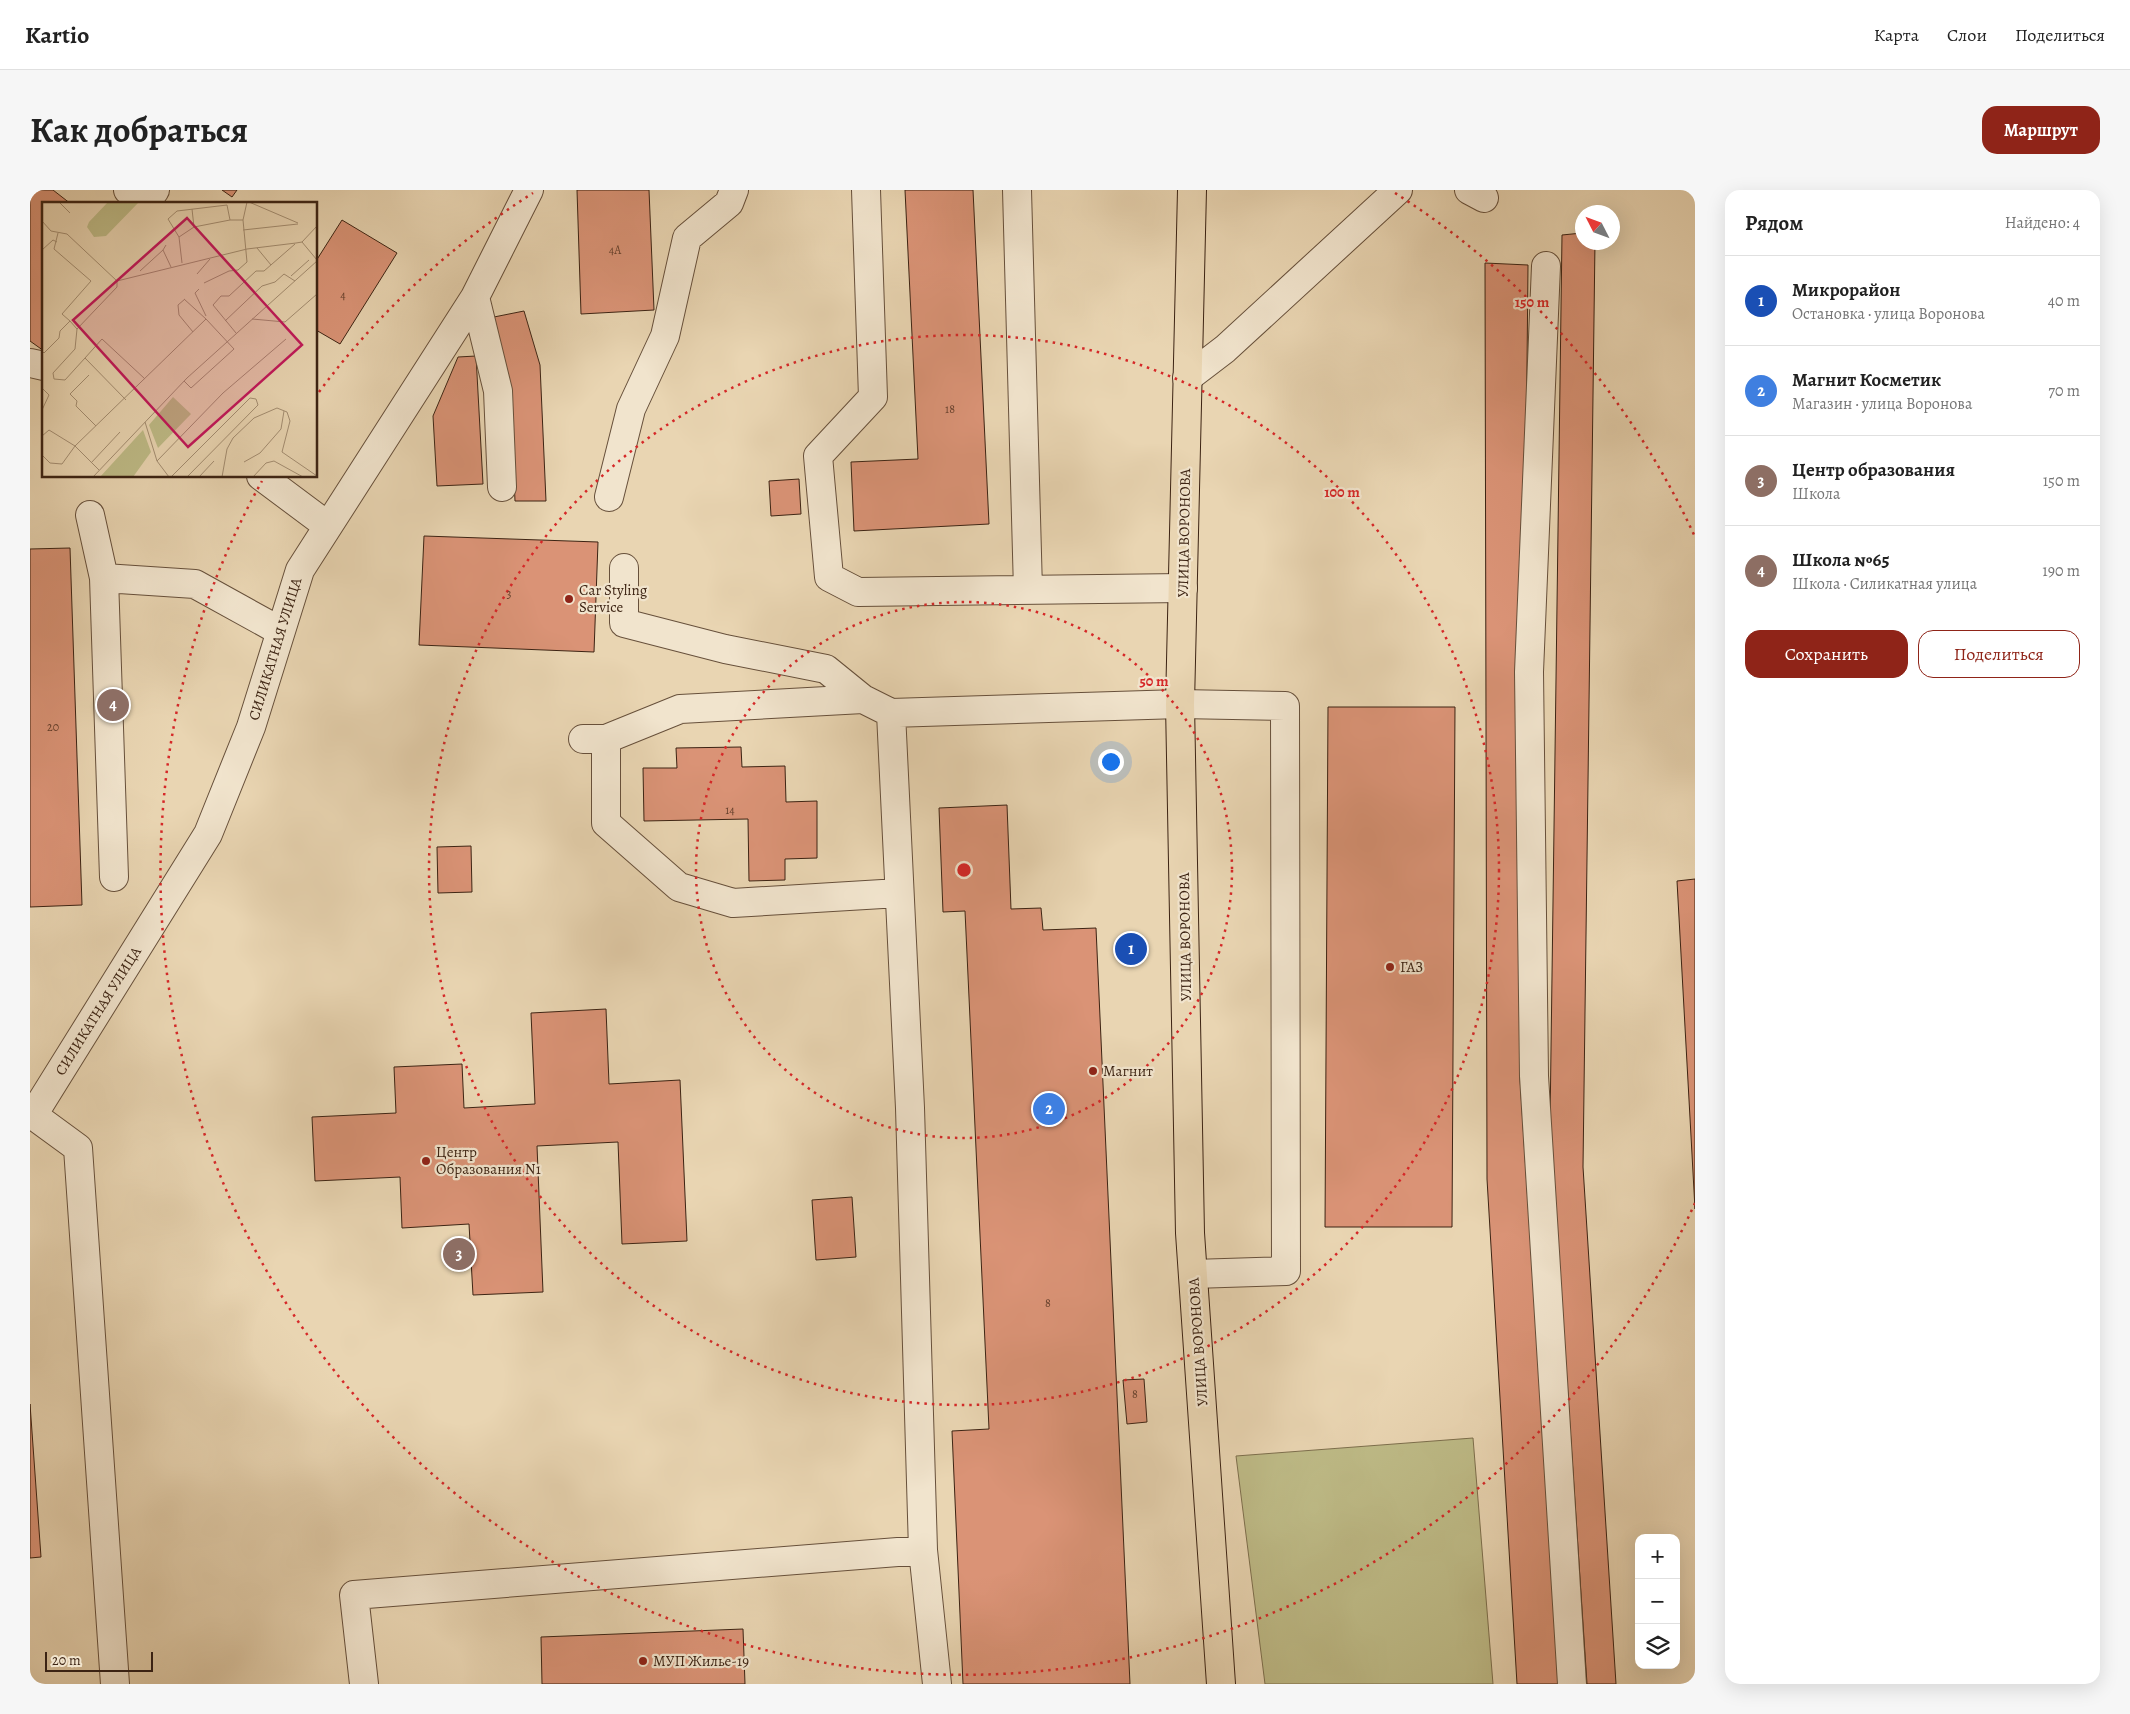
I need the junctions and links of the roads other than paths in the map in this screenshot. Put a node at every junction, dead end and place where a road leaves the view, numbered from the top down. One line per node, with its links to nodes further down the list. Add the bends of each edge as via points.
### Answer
1 (529, 190): 8 (street, СИЛИКАТНАЯ УЛИЦА)
2 (734, 190): 12 (street, via 729,203 687,238 665,336 631,409)
3 (866, 190): 18 (street, via 873,397 818,456 829,577 858,592)
4 (1016, 190): 18 (street)
5 (1192, 190): 9 (main road, УЛИЦА ВОРОНОВА)
6 (1398, 190): 9 (street, via 1225,349)
7 (1546, 266): 32 (street, via 1529,672 1534,1076)
8 (475, 297): 11 (street, via 498,391); 14 (street, СИЛИКАТНАЯ УЛИЦА)
9 (1187, 378): 17 (main road, УЛИЦА ВОРОНОВА)
10 (264, 478): 14 (street)
11 (502, 487)
12 (609, 497)
13 (90, 515): 16 (street)
14 (328, 526): 19 (street, СИЛИКАТНАЯ УЛИЦА, via 300,570)
15 (624, 568): 20 (street, via 624,623 725,649 826,669)
16 (104, 578): 19 (street, via 194,584); 23 (street)
17 (1183, 588): 18 (street); 21 (main road, УЛИЦА ВОРОНОВА)
18 (1028, 590)
19 (280, 631): 25 (street, СИЛИКАТНАЯ УЛИЦА, via 251,727 208,834)
20 (863, 699): 22 (street); 24 (street, via 680,709 594,739 606,823 679,887 733,903)
21 (1180, 704): 22 (street); 26 (main road, УЛИЦА ВОРОНОВА); 26 (street, via 1285,706 1286,1271)
22 (891, 713): 24 (street)
23 (114, 877)
24 (899, 892): 27 (street, via 910,1108)
25 (32, 1115): 28 (street, via 78,1148)
26 (1193, 1274): 31 (main road, УЛИЦА ВОРОНОВА)
27 (923, 1550): 29 (street, via 354,1595); 30 (street)
28 (115, 1684)
29 (364, 1684)
30 (937, 1684)
31 (1221, 1684)
32 (1572, 1684)

